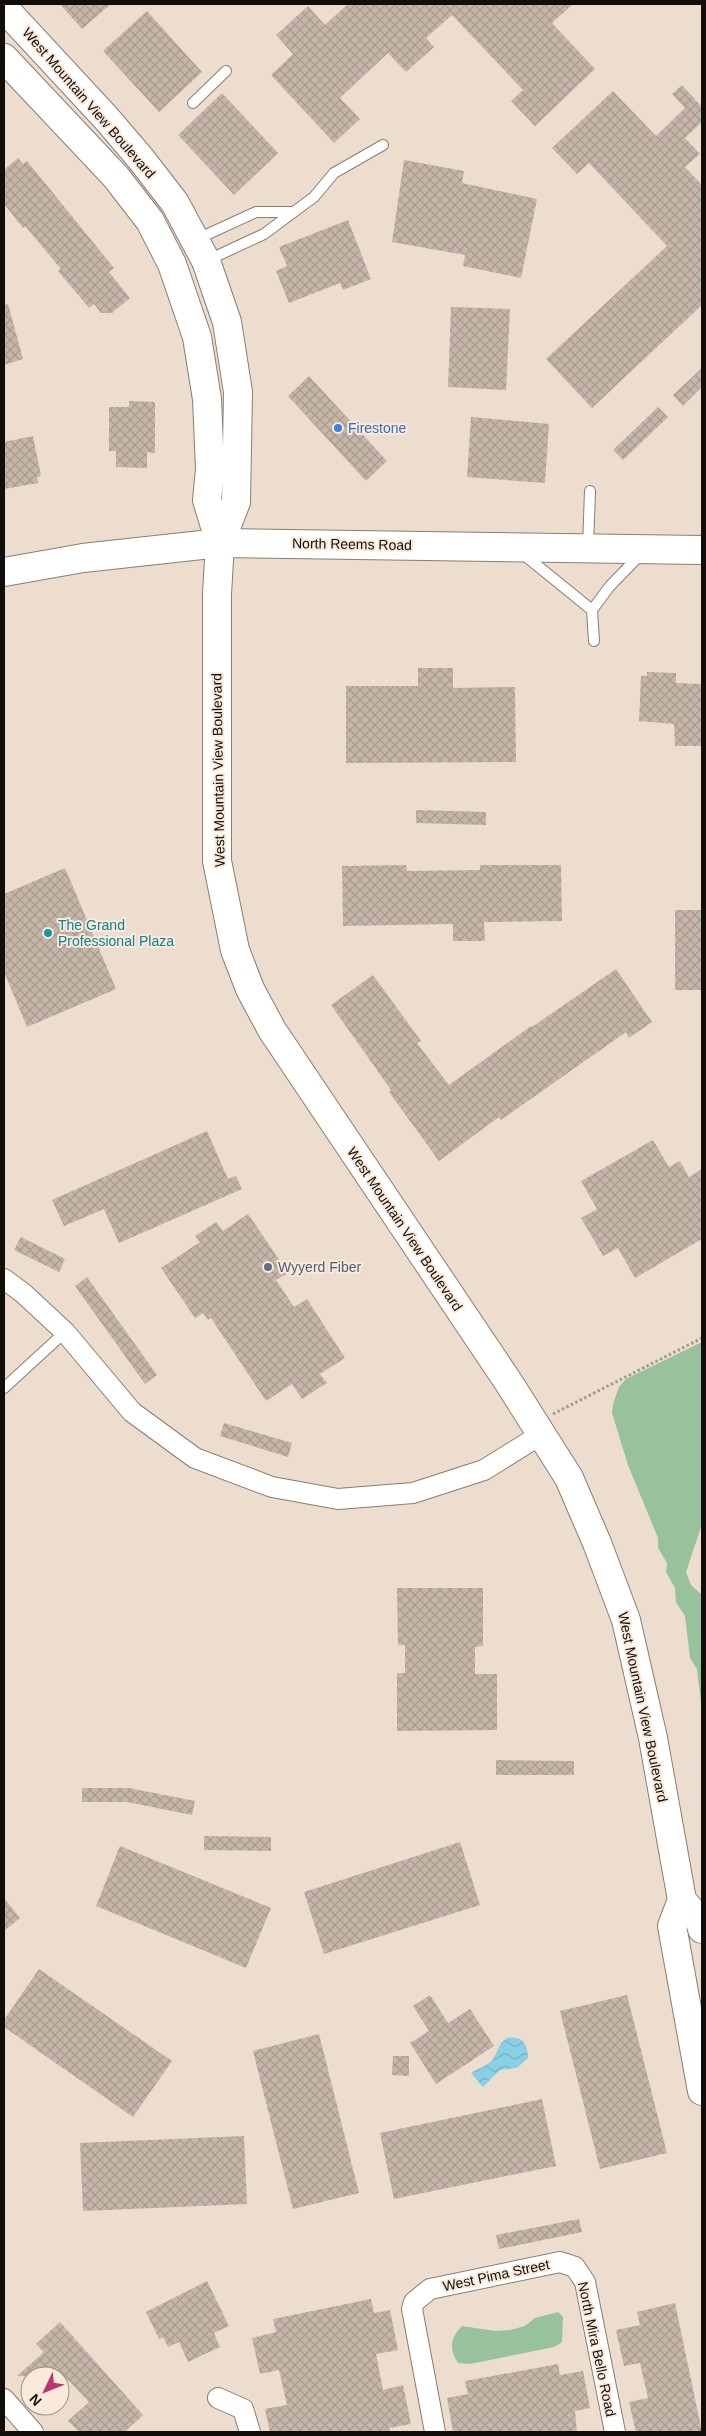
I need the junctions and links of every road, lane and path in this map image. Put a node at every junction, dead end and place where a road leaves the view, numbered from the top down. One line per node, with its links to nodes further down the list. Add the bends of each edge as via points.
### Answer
1 (4, 8): 7 (street, West Mountain View Boulevard, via 141,159 175,203)
2 (4, 58): 9 (street, West Mountain View Boulevard, via 116,177 150,221 172,264 197,337 207,399 210,469 207,500)
3 (226, 71): 4 (lane)
4 (193, 103)
5 (383, 145): 6 (lane, via 334,173 314,197)
6 (293, 212): 7 (lane, via 264,234); 7 (lane, via 256,212)
7 (200, 251): 9 (street, West Mountain View Boulevard, via 227,322 238,392 236,502)
8 (590, 491): 11 (lane)
9 (220, 543): 10 (street, North Reems Road); 14 (street, North Reems Road, via 83,558); 21 (street, West Mountain View Boulevard, via 216,845 235,950 250,989 272,1030)
10 (514, 547): 11 (street, North Reems Road); 15 (lane)
11 (588, 547): 12 (street, North Reems Road)
12 (646, 548): 13 (street, North Reems Road); 15 (lane)
13 (702, 550)
14 (4, 572)
15 (592, 610): 16 (lane)
16 (594, 641)
17 (4, 1279): 18 (street)
18 (65, 1332): 20 (lane); 21 (street, via 132,1412 164,1437 195,1458 272,1487 338,1499 412,1493 484,1470)
19 (702, 1338): 21 (path, via 563,1408)
20 (4, 1388)
21 (539, 1429): 22 (street, West Mountain View Boulevard, via 569,1478 626,1620)
22 (682, 1900): 23 (street, West Mountain View Boulevard, via 701,1923); 24 (street, via 672,1926)
23 (702, 1929)
24 (702, 2091)
25 (575, 2267): 30 (street, West Pima Street, via 560,2262 430,2288 414,2302 412,2308); 31 (street, North Mira Bello Road, via 585,2282)
26 (218, 2398): 29 (street, via 244,2410)
27 (4, 2399): 28 (street)
28 (33, 2432)
29 (250, 2432)
30 (435, 2432)
31 (615, 2432)

